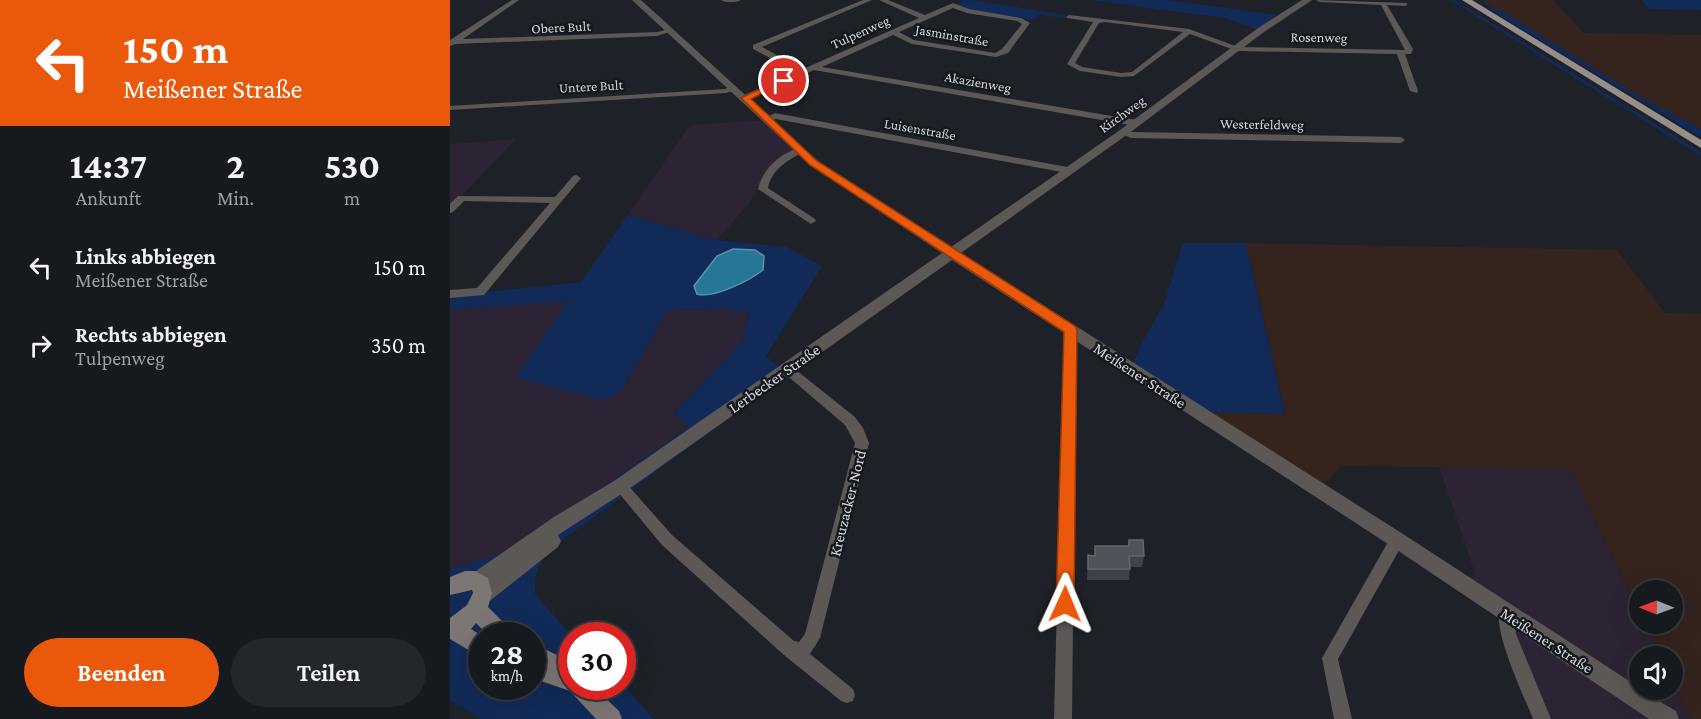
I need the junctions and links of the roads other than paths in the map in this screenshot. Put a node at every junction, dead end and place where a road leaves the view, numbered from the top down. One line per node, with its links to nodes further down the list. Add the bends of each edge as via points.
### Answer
1 (516, 0): 19 (street)
2 (636, 0): 16 (street, Meißener Straße)
3 (724, 0): 4 (street)
4 (738, 0)
5 (869, 0): 23 (street, via 756,47)
6 (882, 0): 14 (street)
7 (1308, 0): 20 (street, Kirchweg)
8 (1319, 0): 10 (street)
9 (1466, 0): 32 (main road)
10 (1405, 4)
11 (953, 5): 14 (street, Tulpenweg); 18 (street, Jasminstraße, via 1019,19 1026,26 1003,54 996,55 912,42)
12 (1384, 6): 21 (street, via 1409,49)
13 (1069, 17): 15 (street, Rosenweg)
14 (926, 18): 18 (street, Tulpenweg)
15 (1097, 21): 17 (street, Rosenweg); 17 (street, via 1071,60 1074,67 1134,74)
16 (669, 31): 19 (street, Obere Bult); 24 (street, Meißener Straße)
17 (1189, 31): 20 (street, Rosenweg)
18 (892, 33): 22 (street, Tulpenweg)
19 (451, 43)
20 (1237, 49): 21 (street, Rosenweg); 29 (street, Kirchweg)
21 (1400, 52): 25 (street)
22 (814, 67): 23 (street, Tulpenweg); 29 (street, Akazienweg)
23 (803, 72): 26 (street, Tulpenweg)
24 (733, 88): 26 (street, Meißener Straße); 27 (street, Untere Bult)
25 (1414, 91)
26 (745, 98): 28 (street, Meißener Straße)
27 (450, 108)
28 (768, 119): 33 (street, Meißener Straße); 34 (street, Luisenstraße, via 776,116)
29 (1136, 123): 30 (street, Kirchweg)
30 (1124, 132): 31 (street, Westerfeldweg); 34 (street, Kirchweg)
31 (1401, 140)
32 (1701, 145)
33 (800, 150): 38 (street, via 776,164 763,189); 39 (street, Meißener Straße, via 833,177)
34 (1067, 170): 39 (street, Kirchweg)
35 (576, 178): 36 (street)
36 (559, 200): 37 (street, via 461,198); 40 (street, via 480,292)
37 (450, 210)
38 (811, 221)
39 (953, 253): 41 (street, Meißener Straße); 42 (street, Lerbecker Straße)
40 (450, 294)
41 (1070, 330): 44 (street, Meißener Straße); 55 (street)
42 (787, 369): 43 (street, Lerbecker Straße); 51 (street, Kreuzacker-Nord, via 850,422 862,443 812,638 802,651)
43 (620, 486): 46 (street, Lerbecker Straße); 51 (street, via 668,540)
44 (1397, 540): 47 (street, Meißener Straße); 56 (street, via 1330,658)
45 (450, 586): 46 (main road, via 462,581)
46 (479, 595): 48 (main road); 49 (main road, via 465,621)
47 (1506, 614): 57 (street, via 1509,634); 58 (street, Meißener Straße)
48 (495, 622)
49 (451, 628): 50 (main road)
50 (468, 639)
51 (790, 649): 52 (street)
52 (847, 695)
53 (591, 700): 54 (main road)
54 (611, 719)
55 (1063, 719)
56 (1343, 719)
57 (1542, 719)
58 (1668, 719)

